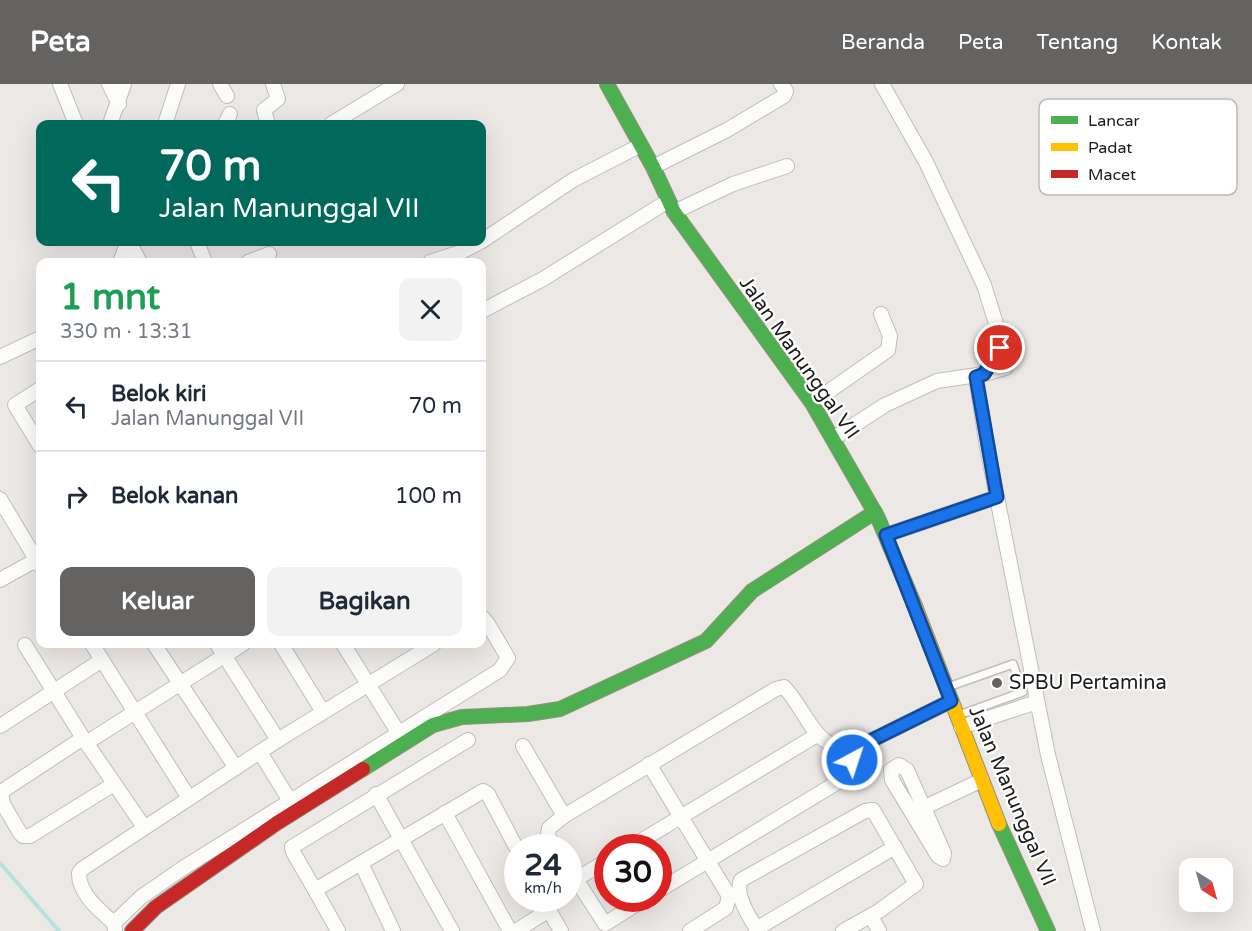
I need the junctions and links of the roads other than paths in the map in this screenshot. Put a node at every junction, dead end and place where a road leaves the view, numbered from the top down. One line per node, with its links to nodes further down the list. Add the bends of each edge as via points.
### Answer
1 (60, 84): 11 (street)
2 (109, 84): 10 (street)
3 (124, 84): 10 (street)
4 (178, 84): 13 (street)
5 (273, 84): 14 (street, via 278,99 264,110)
6 (397, 84): 15 (street)
7 (607, 84): 16 (street, Jalan Manunggal VII)
8 (781, 84): 18 (street, via 786,91 784,96 762,111)
9 (882, 84): 30 (street, via 926,162 996,316 1002,343)
10 (119, 104): 12 (street)
11 (74, 120)
12 (112, 120)
13 (166, 120)
14 (267, 120)
15 (338, 120)
16 (639, 146): 18 (street, Jalan Manunggal VII); 20 (street, via 573,180)
17 (787, 166): 19 (street)
18 (653, 167): 19 (street, Jalan Manunggal VII)
19 (671, 207): 25 (street); 32 (street, Jalan Manunggal VII)
20 (486, 238)
21 (472, 246): 24 (street)
22 (269, 254): 23 (street)
23 (258, 258)
24 (442, 258)
25 (486, 309)
26 (881, 314): 32 (street, via 890,336 888,350)
27 (36, 340): 28 (street)
28 (0, 357)
29 (1005, 368): 30 (street)
30 (980, 376): 33 (street, via 937,381 885,405); 35 (street)
31 (36, 392): 34 (street, via 15,405)
32 (812, 403): 33 (street, Jalan Manunggal VII)
33 (834, 438): 37 (street, Jalan Manunggal VII)
34 (36, 439)
35 (997, 497): 38 (street); 55 (street)
36 (0, 499): 39 (street)
37 (875, 512): 38 (street, Jalan Manunggal VII); 61 (street, via 753,591 718,631 693,648 560,709 517,717 443,720)
38 (886, 535): 54 (street, Jalan Manunggal VII)
39 (36, 560)
40 (36, 564): 41 (street)
41 (2, 574)
42 (486, 623): 61 (street, via 505,652 507,664)
43 (25, 645): 53 (street)
44 (94, 648): 50 (street)
45 (157, 648): 51 (street)
46 (283, 648): 56 (street)
47 (346, 648): 52 (street)
48 (428, 648): 52 (street)
49 (221, 649): 51 (street); 62 (street)
50 (102, 660): 53 (street); 57 (street)
51 (181, 684): 57 (street); 69 (street)
52 (369, 684): 56 (street); 61 (street)
53 (53, 691): 58 (street); 64 (street)
54 (948, 695): 59 (street, Jalan Manunggal VII); 59 (lane, via 1013,664 1023,692); 66 (street, via 862,745)
55 (1037, 702): 59 (street); 109 (street, via 1060,810)
56 (323, 712): 62 (street)
57 (135, 713): 64 (street); 73 (street)
58 (2, 719)
59 (958, 722): 70 (street, Jalan Manunggal VII)
60 (817, 735): 66 (street, via 832,746); 68 (street, via 784,687); 78 (street)
61 (401, 737): 74 (street); 98 (street, via 156,907)
62 (278, 740): 67 (street)
63 (468, 740): 72 (street)
64 (85, 741): 71 (street); 71 (street, via 1,792 3,804 20,833 30,836)
65 (523, 746): 77 (street)
66 (848, 749): 85 (street, via 852,760 848,776)
67 (260, 752): 69 (street); 74 (street)
68 (649, 764): 77 (street); 78 (street)
69 (236, 768): 73 (street)
70 (982, 780): 75 (street); 108 (street, Jalan Manunggal VII)
71 (114, 784): 79 (street)
72 (376, 794): 83 (street); 89 (street, via 292,847)
73 (189, 798): 79 (street)
74 (290, 801): 96 (street, via 141,897)
75 (923, 808): 75 (street, via 944,853 943,859 892,780 890,773 894,767 905,768)
76 (445, 813): 80 (street, via 487,792); 83 (street); 102 (street)
77 (564, 816): 81 (street, via 549,828)
78 (680, 816): 82 (street); 85 (street)
79 (144, 827): 96 (street, via 79,873 81,886)
80 (509, 834)
81 (548, 834)
82 (651, 834)
83 (402, 840): 86 (street); 101 (street)
84 (895, 847): 95 (street, via 916,884); 97 (street); 97 (street, via 871,810 741,880 741,897)
85 (706, 861): 87 (street); 105 (street, via 730,902)
86 (361, 863): 89 (street); 100 (street)
87 (672, 882)
88 (582, 887): 90 (street)
89 (315, 890): 99 (street)
90 (594, 906)
91 (537, 912): 103 (street)
92 (550, 912): 104 (street)
93 (597, 912): 94 (street, via 605,924)
94 (624, 912)
95 (871, 916): 106 (street); 107 (street)
96 (115, 927)
97 (757, 930)
98 (132, 931)
99 (338, 931)
100 (393, 931)
101 (452, 931)
102 (510, 931)
103 (516, 931)
104 (561, 931)
105 (690, 931)
106 (843, 931)
107 (879, 931)
108 (1048, 931)
109 (1094, 931)

